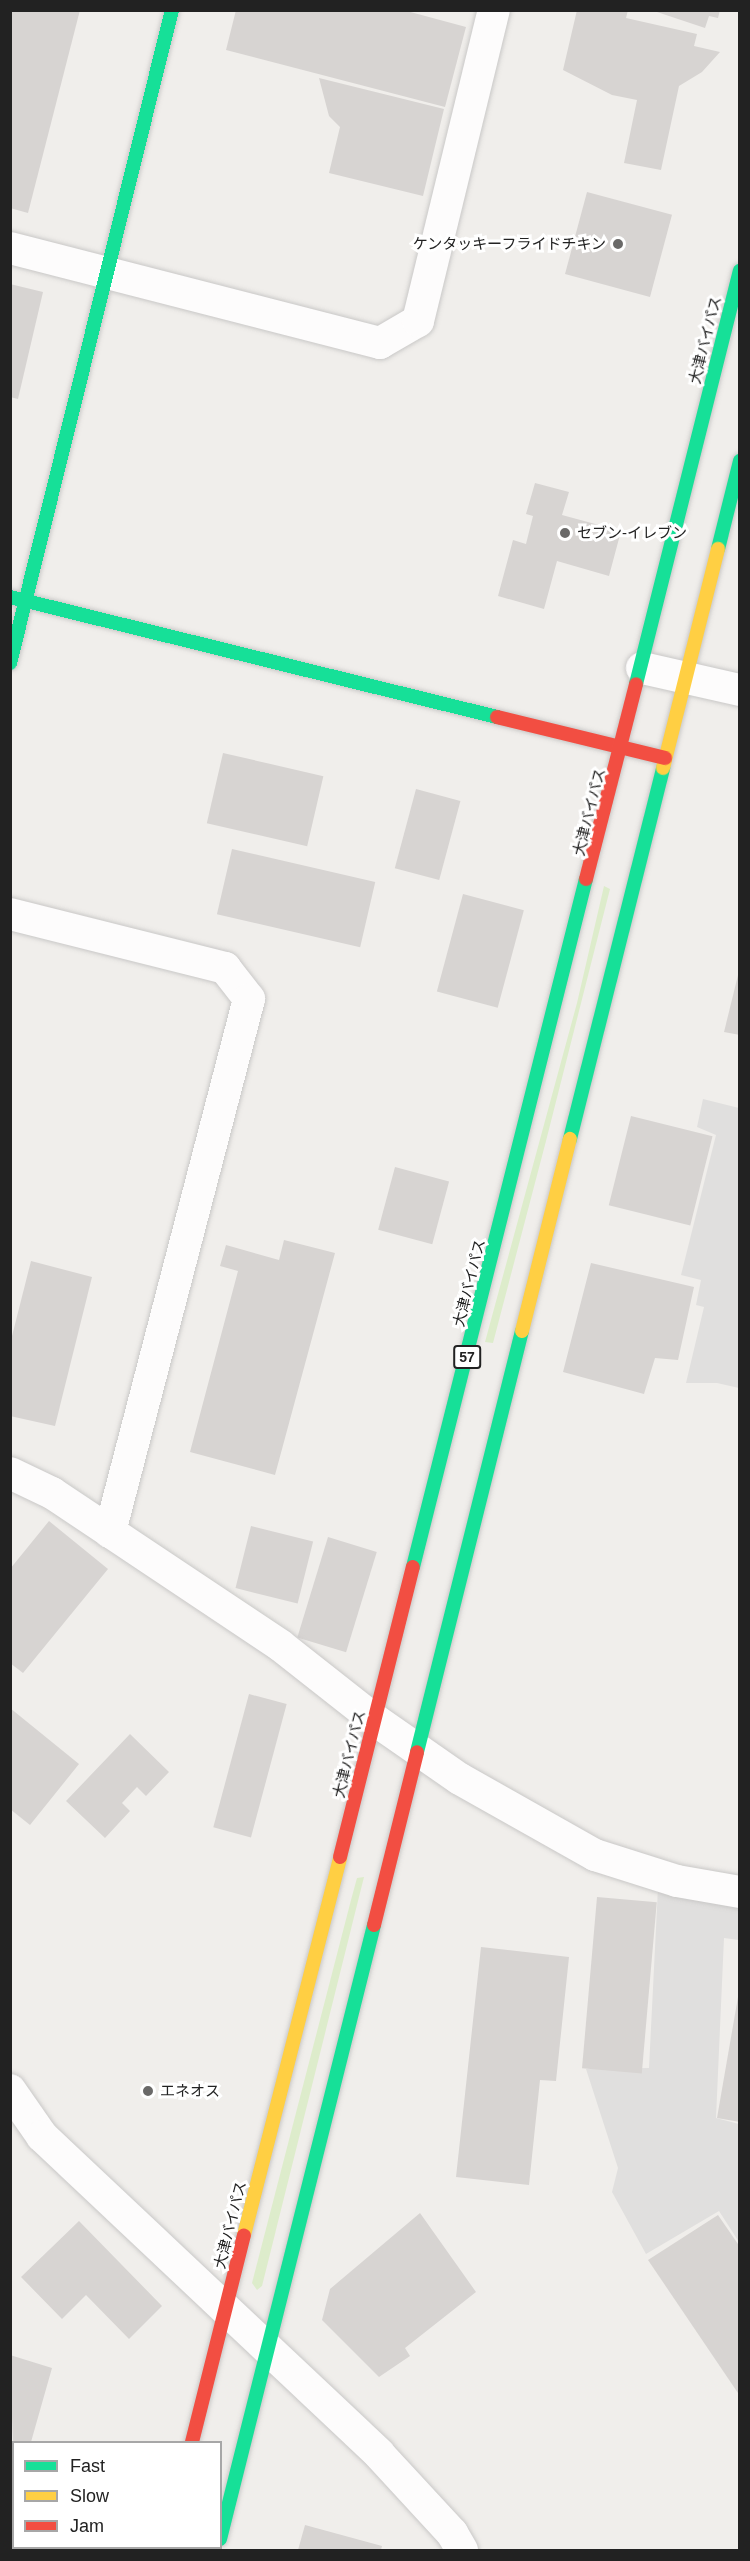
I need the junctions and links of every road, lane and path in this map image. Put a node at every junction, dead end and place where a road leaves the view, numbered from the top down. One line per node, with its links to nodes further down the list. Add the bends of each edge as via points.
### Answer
1 (172, 10): 5 (main road)
2 (494, 10): 5 (street, via 418,321 380,343)
3 (10, 248): 5 (street)
4 (740, 271): 10 (main road, 大津バイパス / 57)
5 (107, 273): 8 (main road)
6 (740, 461): 11 (main road)
7 (10, 597): 8 (main road)
8 (26, 601): 9 (main road); 13 (main road)
9 (10, 663)
10 (642, 668): 11 (street); 13 (main road, 大津バイパス / 57)
11 (685, 678): 12 (street); 14 (main road)
12 (740, 690)
13 (623, 746): 14 (main road); 18 (main road, 大津バイパス / 57)
14 (665, 758): 19 (main road)
15 (10, 914): 17 (street, via 225,968 249,999)
16 (10, 1473): 17 (street, via 52,1493)
17 (110, 1532): 18 (street, via 281,1646)
18 (375, 1720): 19 (street); 22 (main road, 大津バイパス / 57)
19 (417, 1749): 20 (street, via 460,1779 595,1855 677,1881); 23 (main road)
20 (740, 1892)
21 (10, 2090): 22 (street, via 42,2136)
22 (226, 2310): 23 (street); 24 (main road, 大津バイパス / 57)
23 (268, 2352): 25 (main road); 26 (street, via 379,2454 452,2533)
24 (192, 2441)
25 (222, 2531)
26 (462, 2550)

